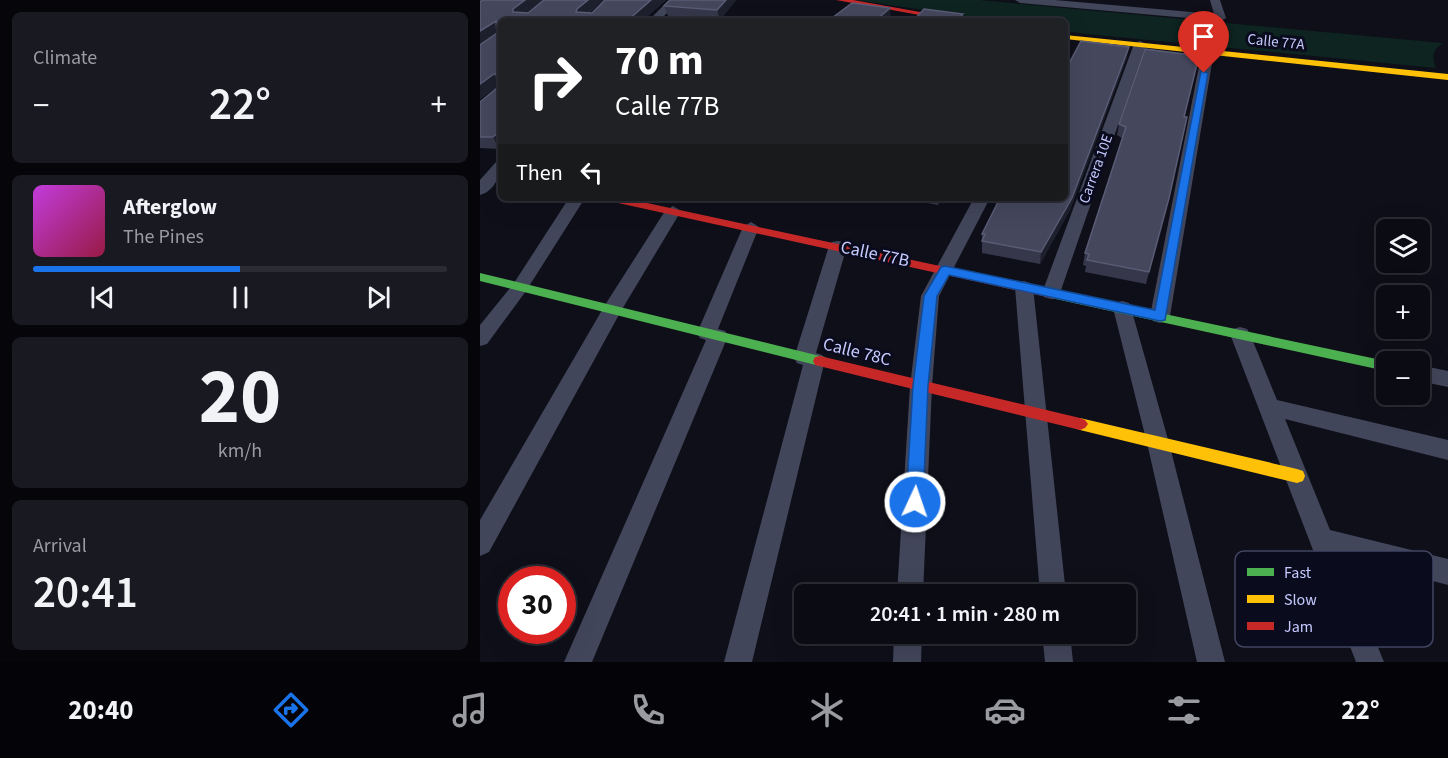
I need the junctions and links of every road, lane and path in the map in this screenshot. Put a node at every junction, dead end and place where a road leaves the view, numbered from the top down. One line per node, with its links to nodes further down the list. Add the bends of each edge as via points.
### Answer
1 (675, 0): 5 (street)
2 (840, 0): 6 (street)
3 (1020, 0): 4 (street, via 1221,18)
4 (1215, 0)
5 (656, 18)
6 (948, 18)
7 (1068, 38): 8 (street, Calle 77A)
8 (1140, 44): 9 (street, Calle 77A); 25 (street, Carrera 10E)
9 (1208, 51): 10 (street, Calle 77A); 28 (street)
10 (1448, 77)
11 (480, 164): 12 (street)
12 (498, 167)
13 (498, 169): 14 (street)
14 (480, 190)
15 (575, 201): 23 (street)
16 (624, 201): 18 (street, Calle 77B)
17 (980, 201): 21 (street)
18 (673, 211): 19 (street, Calle 77B); 27 (street)
19 (751, 227): 20 (street, Calle 77B); 30 (street)
20 (838, 246): 21 (street, Calle 77B); 32 (street)
21 (945, 270): 24 (street, Calle 77B); 36 (street, via 930,296)
22 (480, 277): 23 (street, Calle 78C)
23 (520, 287): 27 (street, Calle 78C); 31 (street)
24 (1024, 287): 25 (street, Calle 77B); 38 (street)
25 (1051, 293): 26 (street, Calle 77B)
26 (1122, 308): 28 (street, Calle 77B); 39 (street)
27 (612, 310): 30 (street, Calle 78C); 43 (street)
28 (1160, 316): 29 (street, Calle 77B)
29 (1240, 334): 33 (street, Calle 77B); 37 (street)
30 (713, 335): 32 (street, Calle 78C); 53 (street)
31 (480, 339)
32 (809, 359): 36 (street, Calle 78C); 54 (street)
33 (1376, 364)
34 (1430, 375): 35 (street)
35 (1448, 379)
36 (921, 386): 38 (street, Calle 78C); 48 (street)
37 (1270, 407): 40 (street); 41 (street)
38 (1037, 414): 39 (street, Calle 78C); 49 (street)
39 (1158, 443): 41 (street, Calle 78C); 57 (street)
40 (1448, 450)
41 (1297, 476): 42 (street)
42 (1322, 540): 44 (street); 45 (street)
43 (480, 544)
44 (1326, 551)
45 (1365, 551)
46 (1433, 568): 47 (street)
47 (1448, 572)
48 (911, 584)
49 (1052, 584)
50 (908, 644): 55 (street)
51 (1057, 644): 56 (street)
52 (1364, 647): 58 (street)
53 (579, 662)
54 (738, 662)
55 (907, 662)
56 (1059, 662)
57 (1211, 662)
58 (1370, 662)

